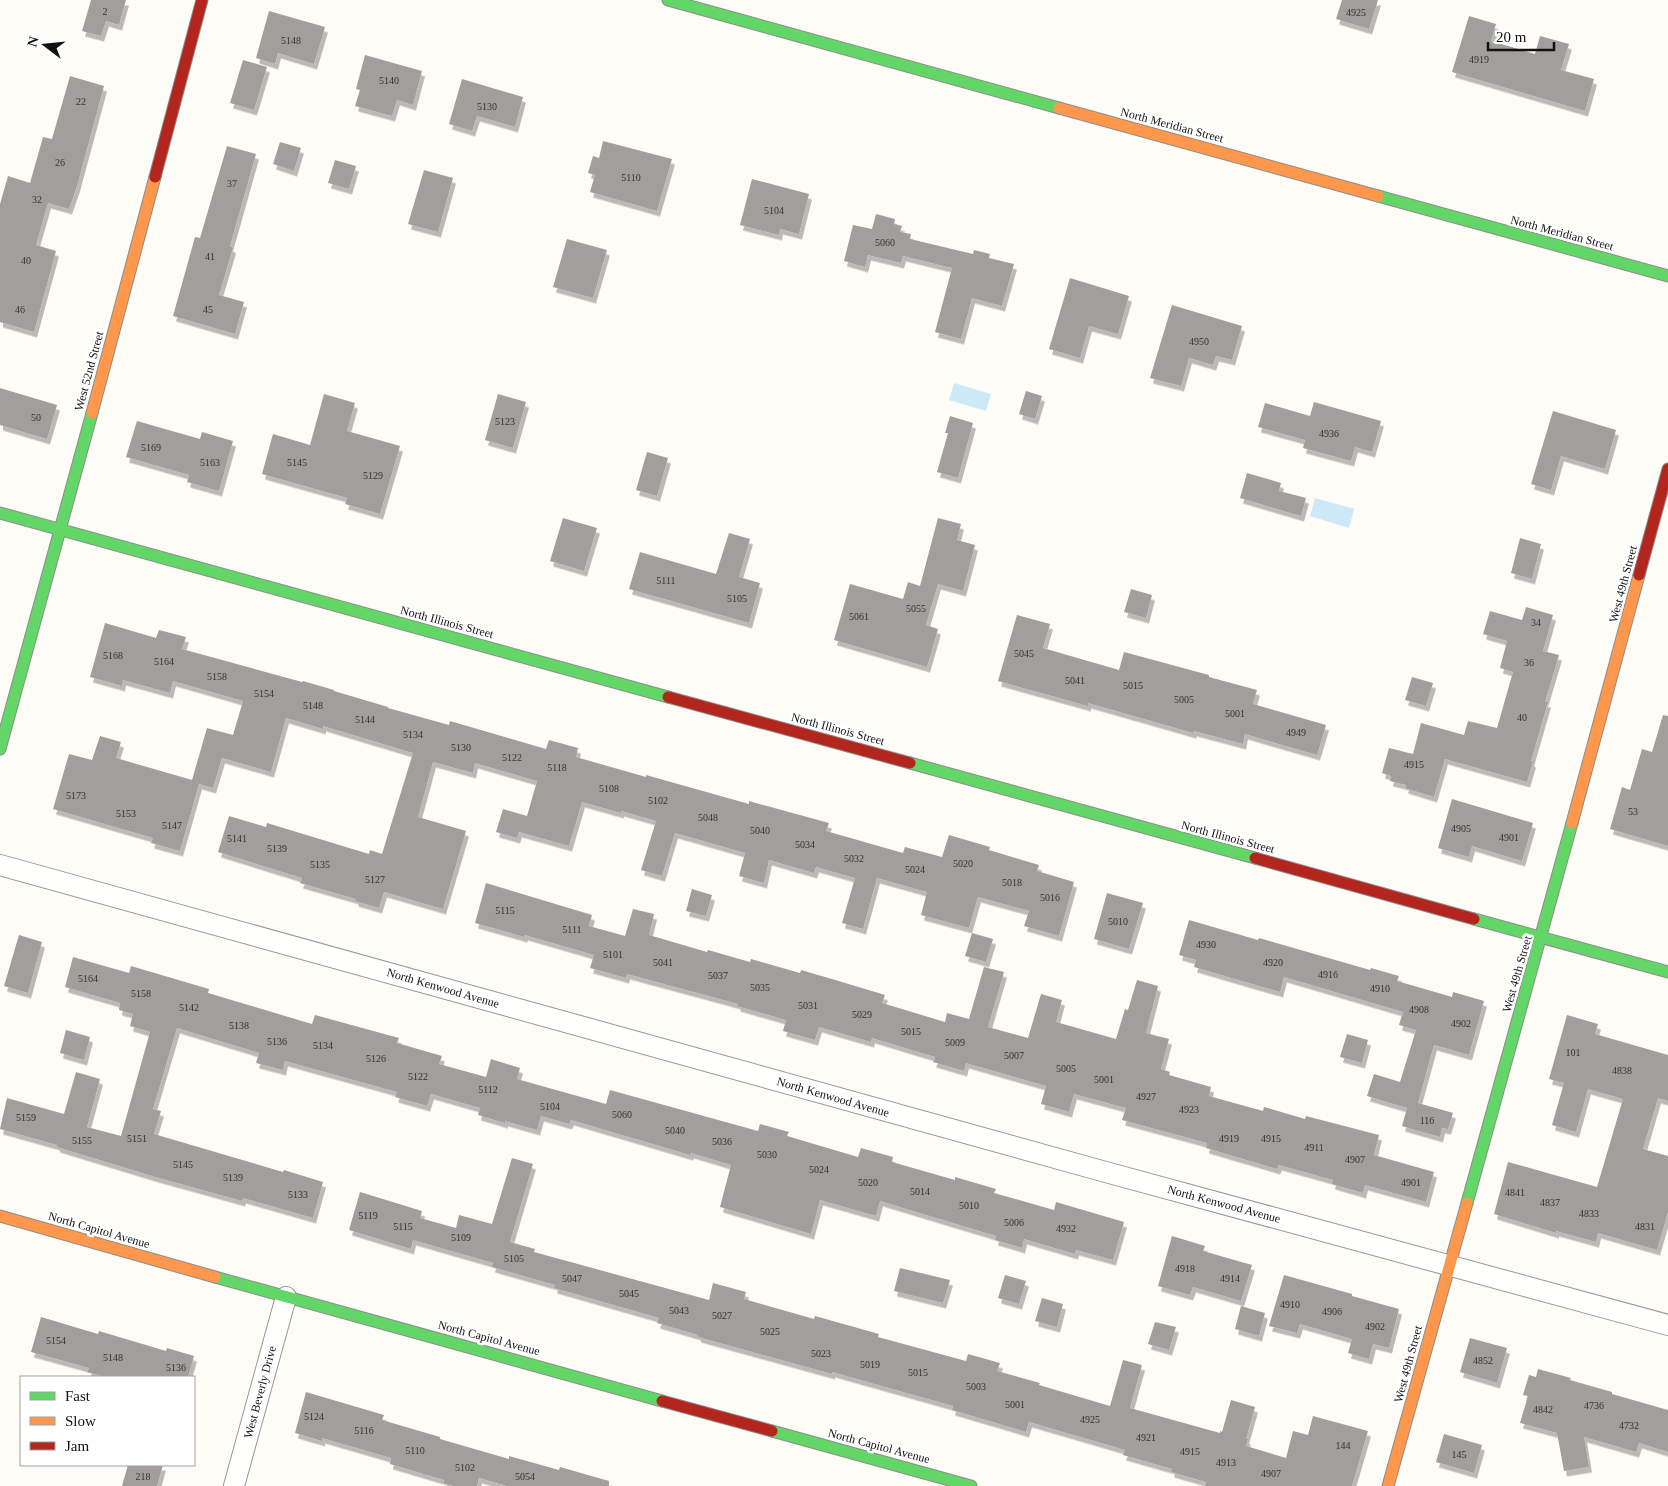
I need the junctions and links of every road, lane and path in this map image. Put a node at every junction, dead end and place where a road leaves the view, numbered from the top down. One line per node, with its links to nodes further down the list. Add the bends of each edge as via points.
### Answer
1 (202, 0): 6 (street, West 52nd Street)
2 (668, 0): 3 (street, North Meridian Street)
3 (1668, 276)
4 (1668, 469): 9 (street, West 49th Street)
5 (0, 512): 6 (street, North Illinois Street)
6 (61, 529): 7 (street, West 52nd Street); 9 (street, North Illinois Street)
7 (0, 749)
8 (0, 865): 12 (street, North Kenwood Avenue)
9 (1541, 938): 10 (street, North Illinois Street); 12 (street, West 49th Street)
10 (1668, 972)
11 (0, 1216): 13 (street, North Capitol Avenue)
12 (1449, 1265): 14 (street, North Kenwood Avenue); 17 (street, West 49th Street)
13 (286, 1298): 15 (street, West Beverly Drive); 16 (street, North Capitol Avenue)
14 (1668, 1325)
15 (234, 1486)
16 (971, 1486)
17 (1388, 1486)

